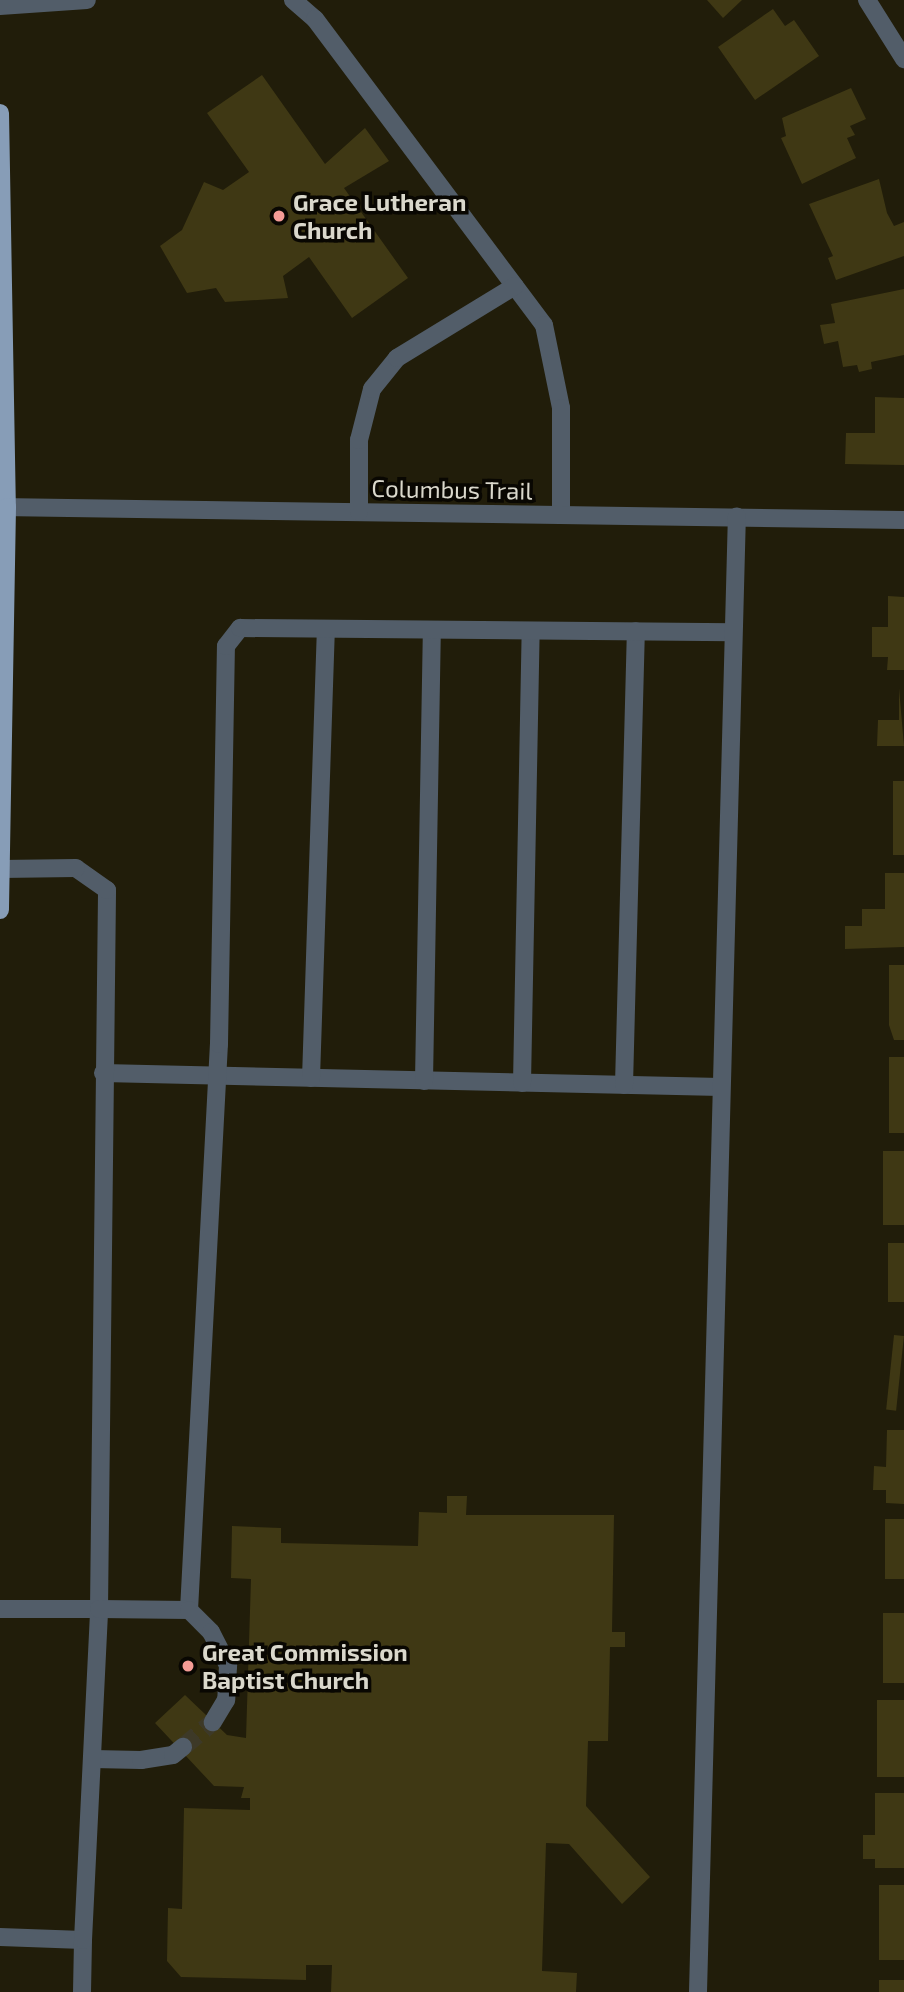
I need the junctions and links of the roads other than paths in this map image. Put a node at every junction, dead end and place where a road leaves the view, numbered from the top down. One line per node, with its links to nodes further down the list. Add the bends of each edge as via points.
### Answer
1 (87, 0): 4 (street)
2 (293, 0): 7 (street, via 315,19)
3 (867, 0): 5 (street)
4 (0, 6)
5 (904, 59)
6 (0, 113): 8 (main road)
7 (515, 286): 9 (street, via 397,358 372,389 359,440); 10 (street, via 544,325 561,408)
8 (4, 507): 9 (street, Columbus Trail); 18 (main road)
9 (359, 512): 10 (street, Columbus Trail)
10 (561, 515): 11 (street, Columbus Trail)
11 (737, 517): 12 (street, Columbus Trail); 17 (street)
12 (904, 520)
13 (326, 629): 14 (street); 21 (street, via 240,628 226,646 219,1044); 22 (street)
14 (432, 630): 15 (street); 23 (street)
15 (531, 631): 16 (street); 24 (street)
16 (636, 631): 17 (street); 25 (street)
17 (733, 632): 26 (street)
18 (1, 869): 19 (main road); 20 (street, via 76,869 107,890)
19 (0, 910)
20 (103, 1073): 21 (street); 28 (street)
21 (213, 1076): 22 (street); 29 (street)
22 (311, 1079): 23 (street)
23 (424, 1081): 24 (street)
24 (522, 1083): 25 (street)
25 (624, 1085): 26 (street)
26 (722, 1087): 36 (street)
27 (0, 1609): 28 (street)
28 (99, 1609): 29 (street); 32 (street)
29 (189, 1610): 30 (street, via 211,1632 228,1666 226,1700)
30 (213, 1722)
31 (183, 1747): 32 (street, via 173,1755 141,1760)
32 (93, 1759): 34 (street)
33 (0, 1937): 34 (street)
34 (83, 1940): 35 (street)
35 (82, 1992)
36 (698, 1992)

